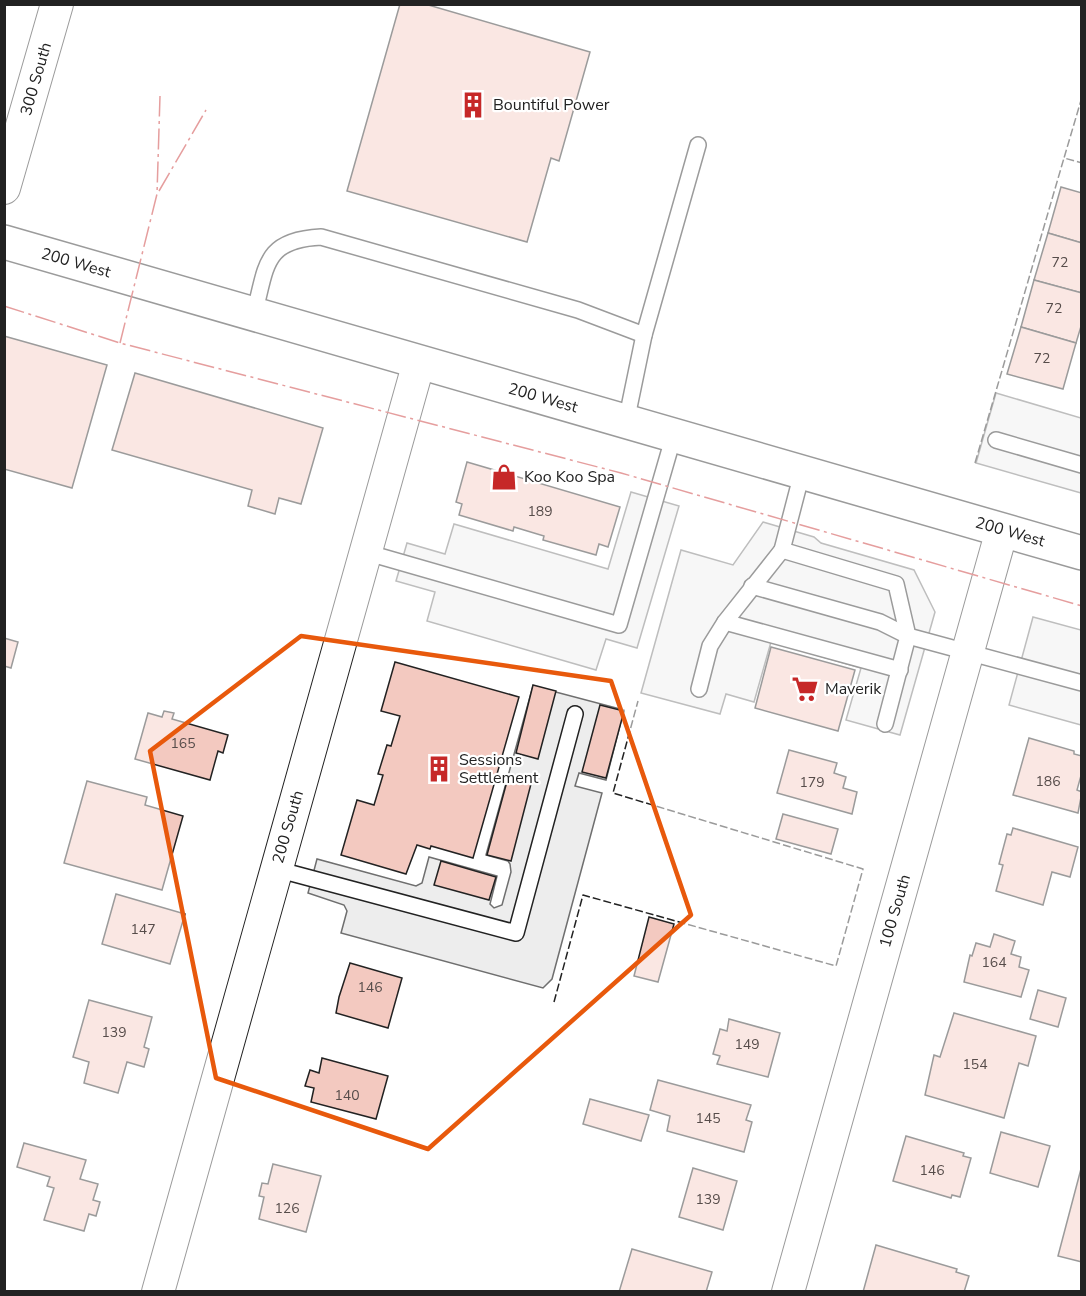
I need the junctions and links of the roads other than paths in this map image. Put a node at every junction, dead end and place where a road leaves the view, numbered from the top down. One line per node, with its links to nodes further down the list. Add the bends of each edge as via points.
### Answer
1 (57, 4): 3 (street, 300 South)
2 (698, 146): 6 (lane)
3 (4, 188)
4 (4, 242): 5 (main road, 200 West)
5 (254, 314): 6 (lane, via 269,261 279,247 298,238 321,237 578,310); 7 (main road, 200 West)
6 (644, 335): 8 (lane)
7 (419, 362): 8 (main road, 200 West); 15 (street, 200 South)
8 (626, 422): 9 (main road, 200 West)
9 (674, 435): 12 (main road, 200 West); 15 (lane, via 620,625)
10 (996, 440): 11 (lane)
11 (1082, 465)
12 (802, 473): 13 (main road, 200 West); 14 (lane)
13 (1002, 530): 16 (main road, 200 West); 20 (street, 100 South)
14 (782, 550): 17 (lane); 19 (lane, via 896,584)
15 (365, 552): 26 (street, 200 South)
16 (1082, 553)
17 (752, 586): 18 (lane); 19 (lane, via 880,622)
18 (725, 622): 21 (lane); 23 (lane, via 710,646)
19 (909, 636): 20 (lane); 21 (lane)
20 (968, 651): 22 (lane); 28 (street, 100 South)
21 (900, 669): 25 (lane)
22 (1082, 683)
23 (699, 689)
24 (575, 714): 26 (lane, via 516,933)
25 (885, 724)
26 (276, 869): 27 (street, 200 South)
27 (158, 1292)
28 (788, 1292)

